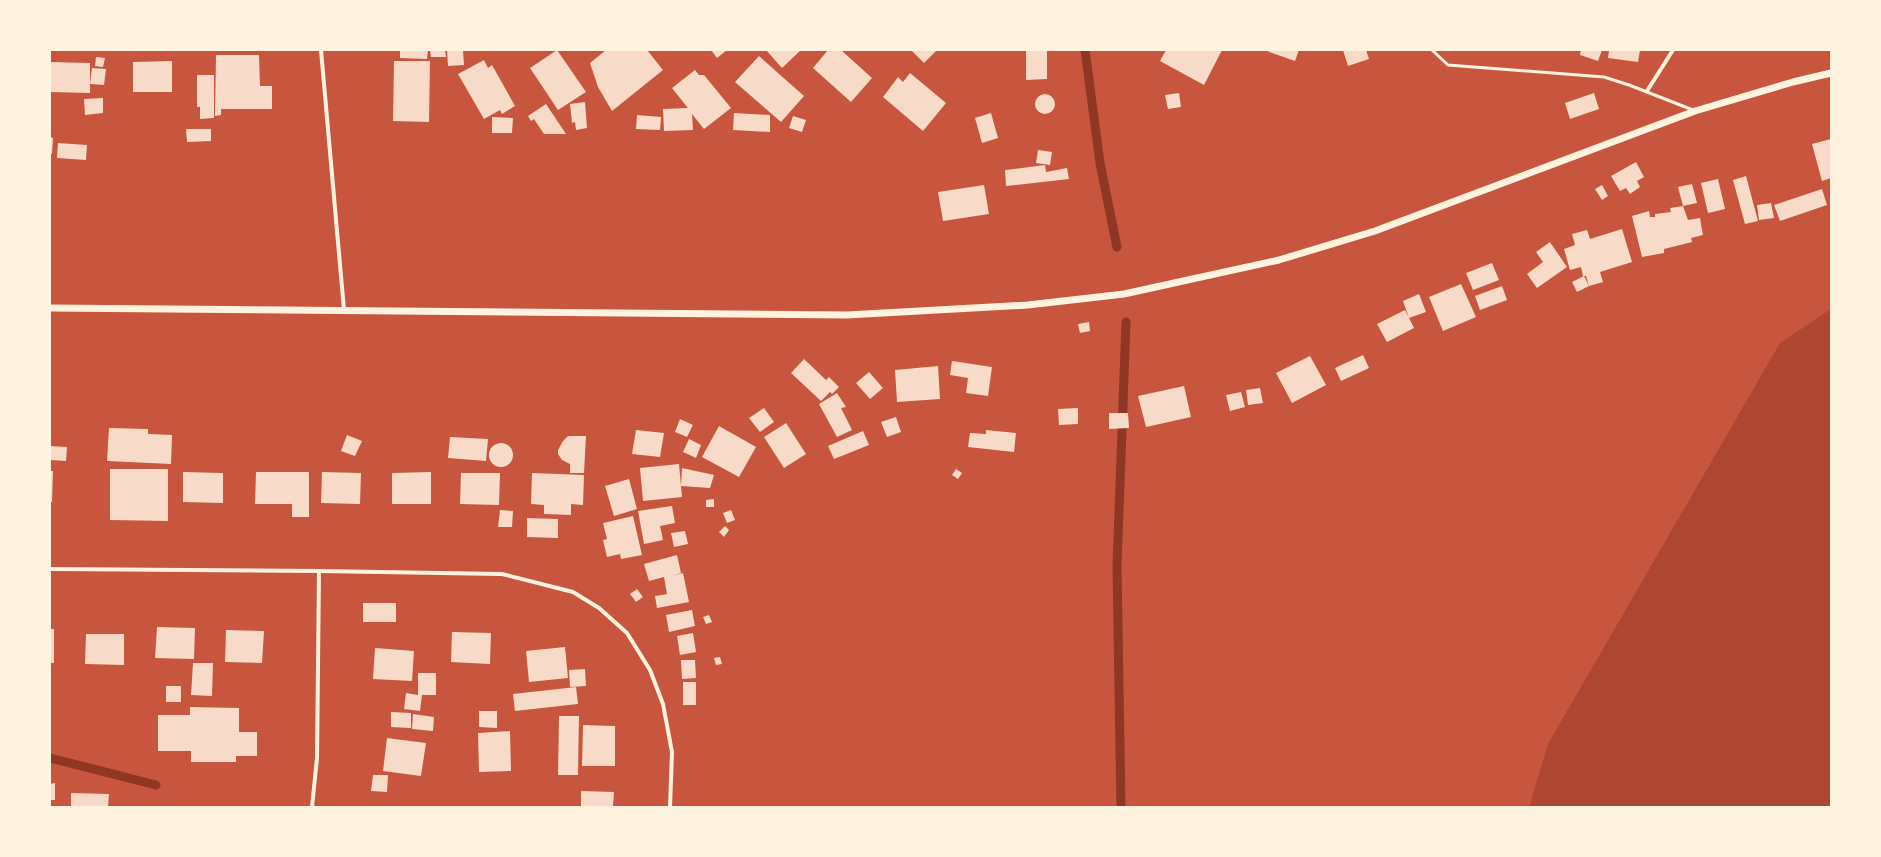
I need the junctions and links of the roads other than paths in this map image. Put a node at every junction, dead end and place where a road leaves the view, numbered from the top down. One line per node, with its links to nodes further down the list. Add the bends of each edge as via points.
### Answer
1 (321, 50): 8 (street)
2 (1432, 50): 5 (lane, via 1448,65 1604,77)
3 (1673, 50): 5 (street)
4 (1831, 73): 6 (street)
5 (1646, 91): 6 (lane)
6 (1695, 111): 8 (street, via 1375,231 1279,260 1124,294 1028,305 847,315)
7 (50, 308): 8 (street)
8 (344, 310)
9 (50, 569): 10 (street)
10 (319, 571): 11 (street, via 317,758); 12 (street, via 502,574 573,592 600,608 627,632 650,670 663,704 672,752)
11 (312, 807)
12 (670, 807)

